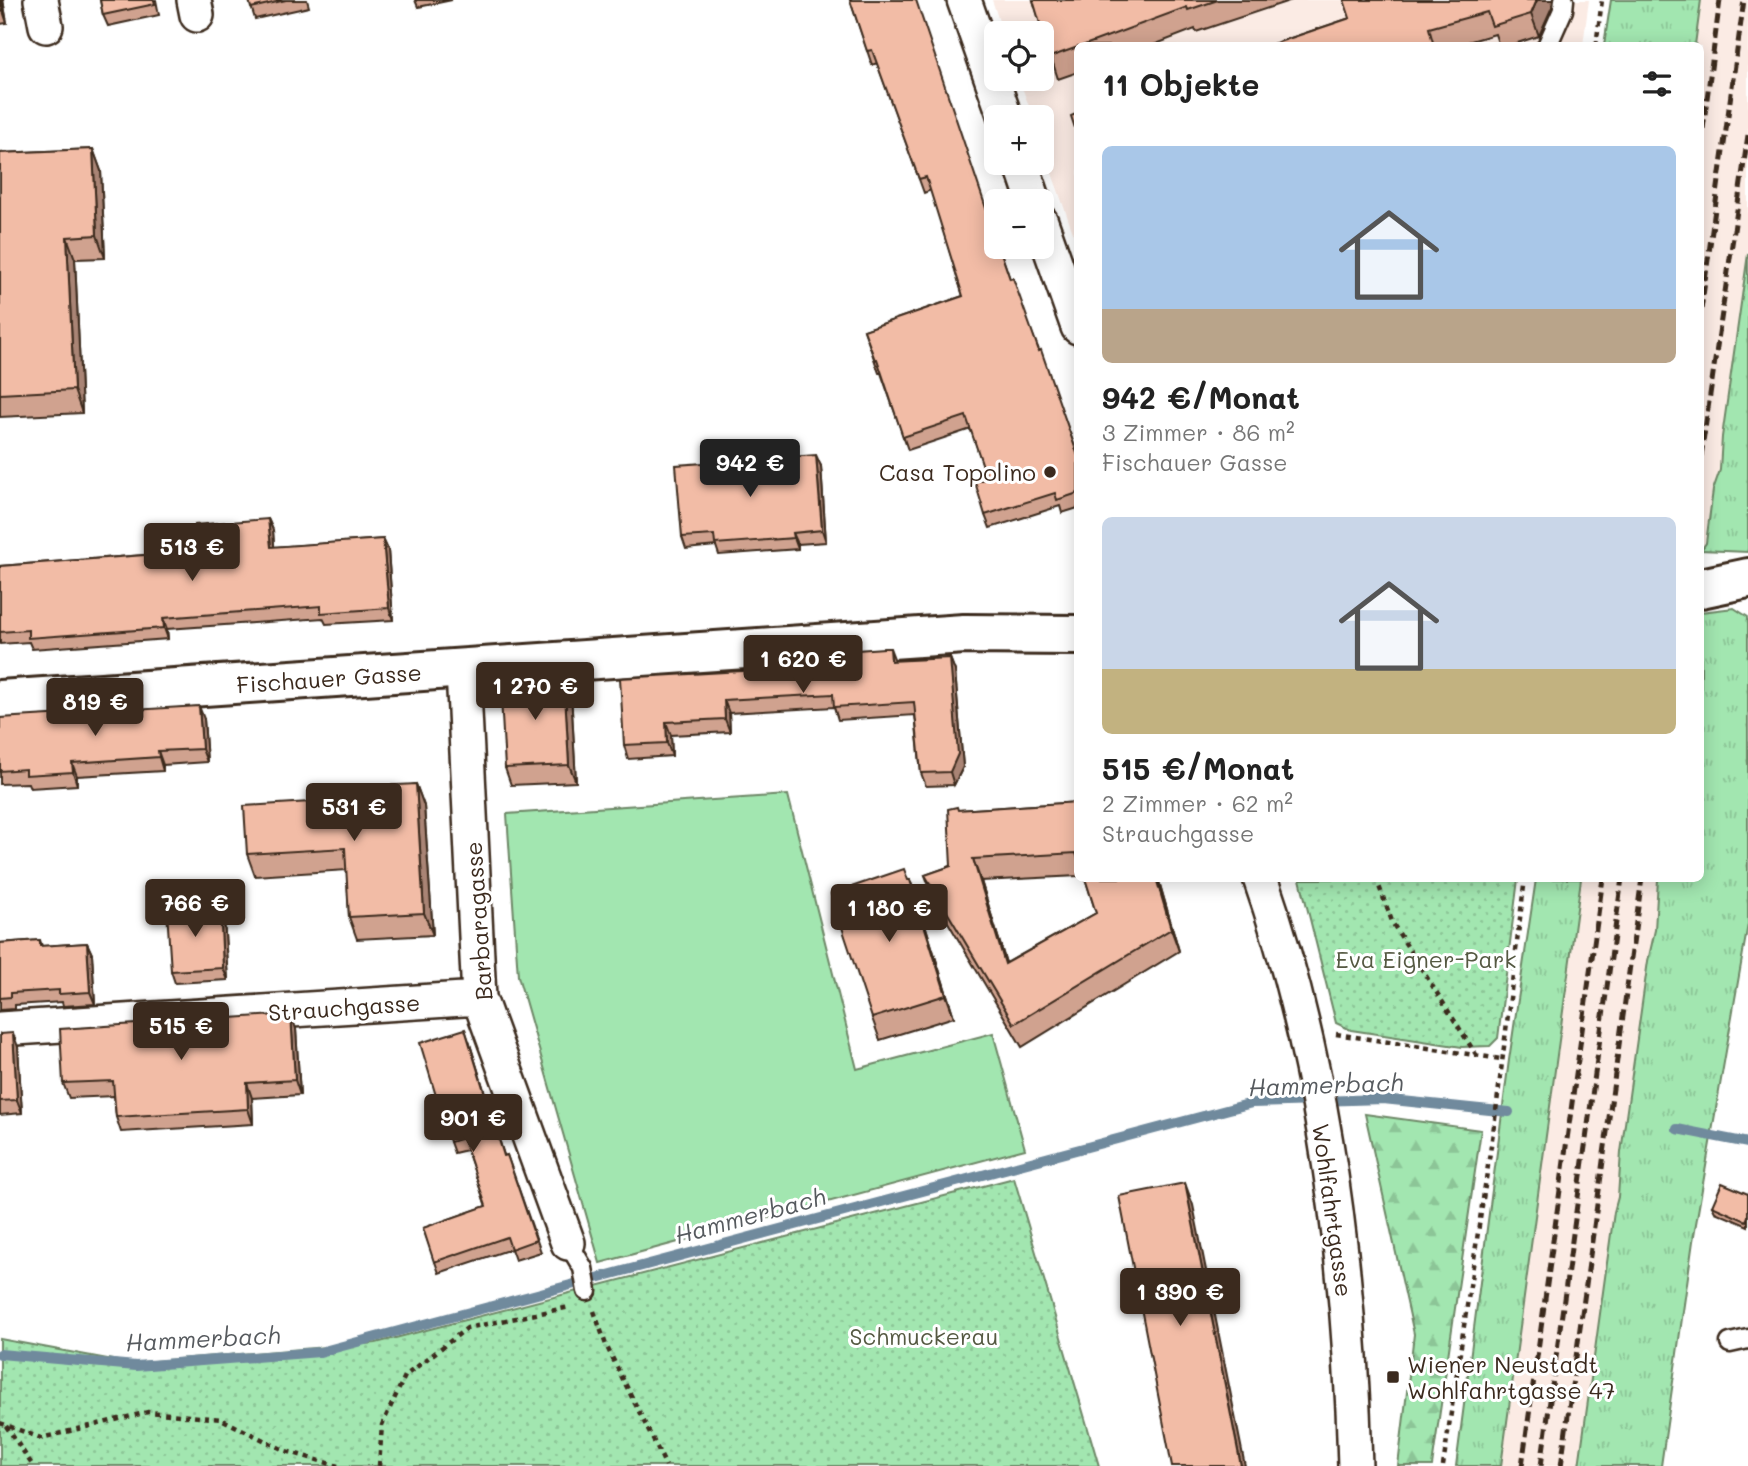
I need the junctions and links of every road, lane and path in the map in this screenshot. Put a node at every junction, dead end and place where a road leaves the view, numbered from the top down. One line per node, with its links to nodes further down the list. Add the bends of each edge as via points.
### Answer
1 (964, 0): 6 (street)
2 (1564, 0): 4 (lane)
3 (1602, 0): 5 (path)
4 (1549, 42)
5 (1597, 42)
6 (1001, 105)
7 (1054, 259): 8 (street)
8 (1074, 316)
9 (1748, 578): 10 (main road)
10 (1704, 587)
11 (1074, 635): 12 (main road, Fischauer Gasse, via 964,635)
12 (463, 670): 13 (main road, Fischauer Gasse); 17 (street, Barbaragasse)
13 (0, 700)
14 (1261, 882): 19 (street, Wohlfahrtgasse)
15 (1378, 882): 20 (path, via 1394,924)
16 (1524, 882): 21 (path)
17 (479, 998): 18 (street, Strauchgasse); 22 (street, Barbaragasse)
18 (0, 1029)
19 (1307, 1040): 20 (path, via 1334,1034); 31 (street, Wohlfahrtgasse, via 1341,1248 1353,1378)
20 (1477, 1056): 21 (path)
21 (1502, 1059): 32 (path)
22 (576, 1255): 23 (lane)
23 (589, 1296): 29 (path, via 467,1328 405,1376 382,1425); 30 (path, via 606,1345)
24 (1748, 1339): 25 (lane)
25 (1730, 1343)
26 (3, 1424): 27 (path); 28 (path, via 41,1438 148,1412 221,1419 286,1451)
27 (33, 1466)
28 (338, 1466)
29 (379, 1466)
30 (666, 1466)
31 (1355, 1466)
32 (1443, 1466)

